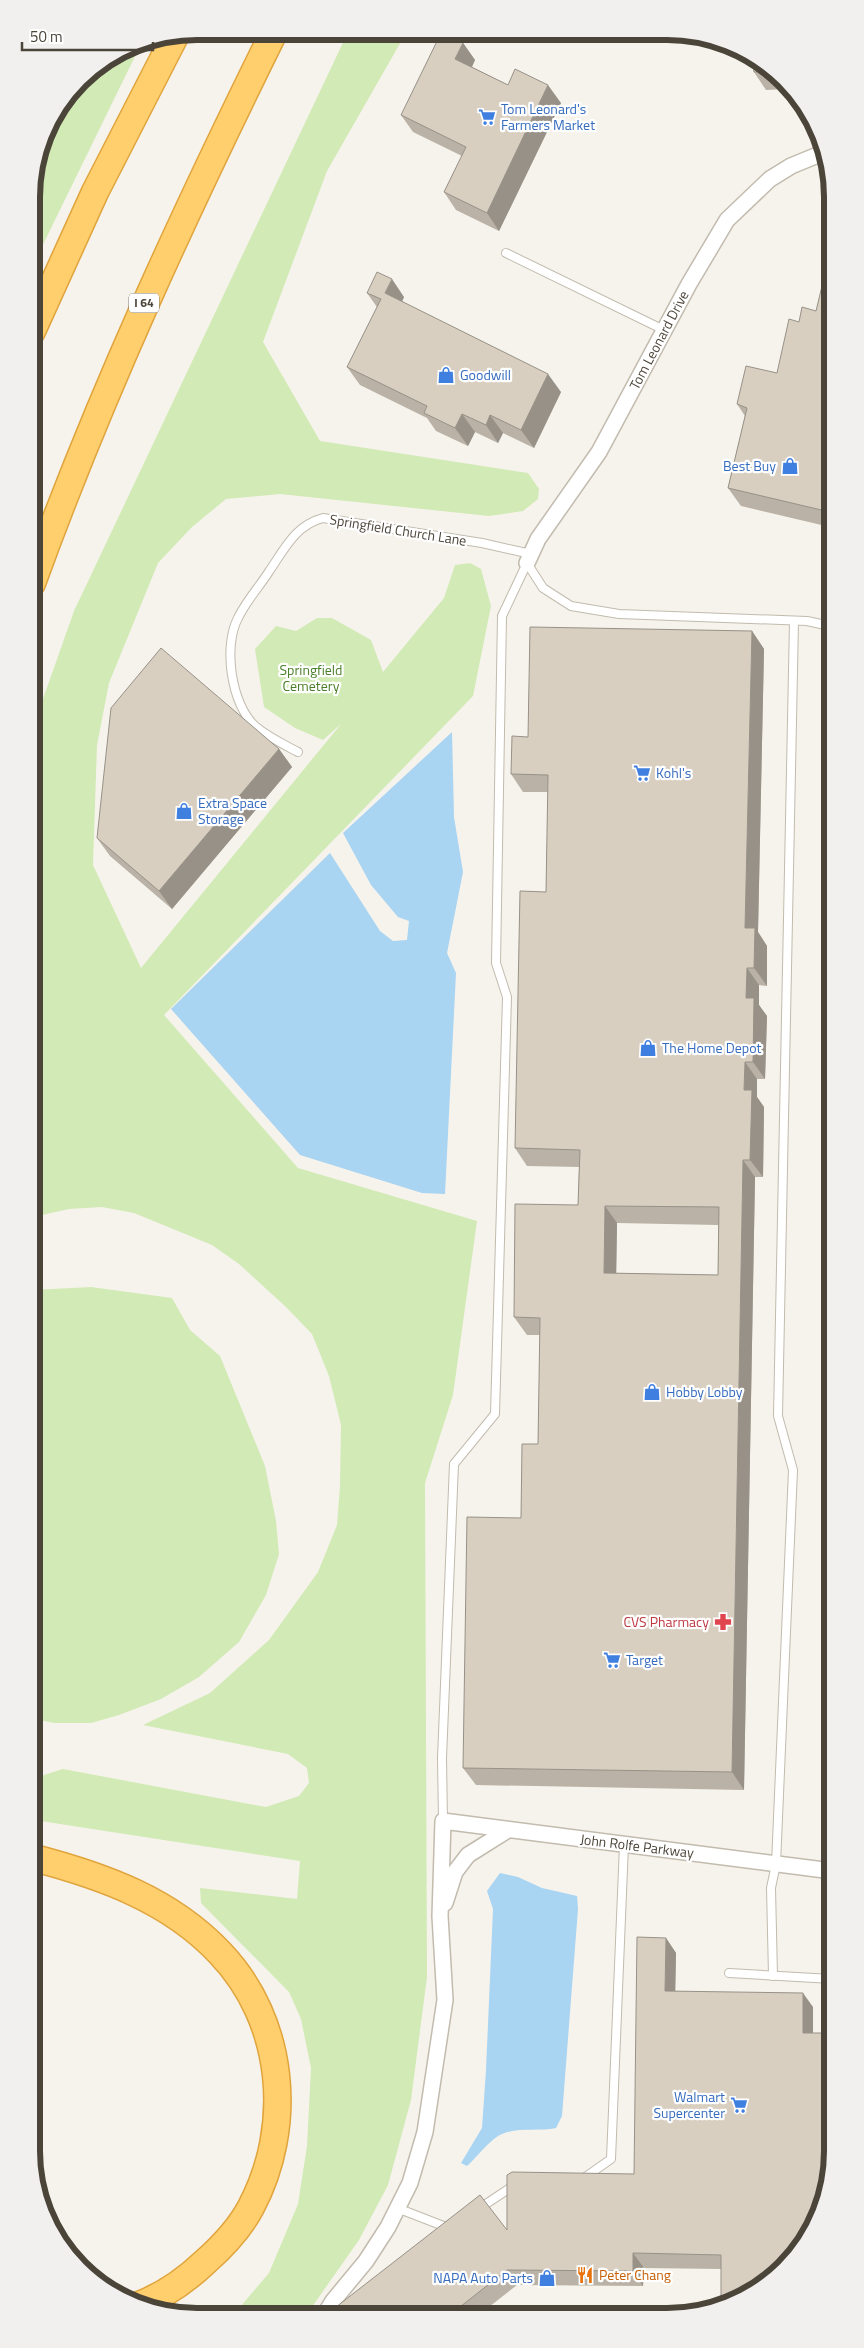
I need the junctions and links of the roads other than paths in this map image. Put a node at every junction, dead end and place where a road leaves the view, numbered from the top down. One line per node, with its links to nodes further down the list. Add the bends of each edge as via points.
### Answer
1 (270, 40): 8 (highway, I 64, via 159,270 98,409)
2 (172, 42): 5 (highway, via 95,192)
3 (818, 155): 6 (street, Tom Leonard Drive, via 770,179 727,220)
4 (506, 253): 6 (lane)
5 (40, 313)
6 (664, 330): 7 (street, Tom Leonard Drive, via 599,452 538,539)
7 (529, 558): 9 (lane, via 543,588 571,606 619,614); 11 (lane, Springfield Church Lane, via 482,543 323,518 304,525 237,618 231,638 230,663 242,707 254,724 268,736); 12 (lane, via 502,616 496,963 507,997 495,1414 454,1464 442,1758)
8 (40, 562)
9 (794, 621): 10 (lane); 16 (lane, via 778,1416 793,1470)
10 (824, 625)
11 (298, 752)
12 (443, 1821): 13 (street, John Rolfe Parkway); 18 (street)
13 (508, 1830): 14 (street, John Rolfe Parkway); 18 (street, via 468,1855 455,1872)
14 (624, 1845): 16 (street, John Rolfe Parkway); 22 (lane, via 611,2159 585,2178)
15 (40, 1860): 27 (highway, via 122,1886 165,1908 198,1933 221,1954 241,1980 256,2006 271,2049 278,2092 278,2122 265,2178 251,2208 221,2248 197,2270)
16 (776, 1864): 17 (street, John Rolfe Parkway); 20 (lane, via 771,1888)
17 (824, 1870)
18 (440, 1916): 24 (street, via 445,2000 440,2042 425,2132 410,2182)
19 (729, 1973): 20 (lane)
20 (773, 1976): 21 (lane)
21 (824, 1978)
22 (576, 2178)
23 (522, 2180): 25 (lane)
24 (397, 2208): 26 (lane, via 446,2227); 28 (street, via 366,2261)
25 (471, 2213)
26 (454, 2222)
27 (148, 2300)
28 (328, 2308)

